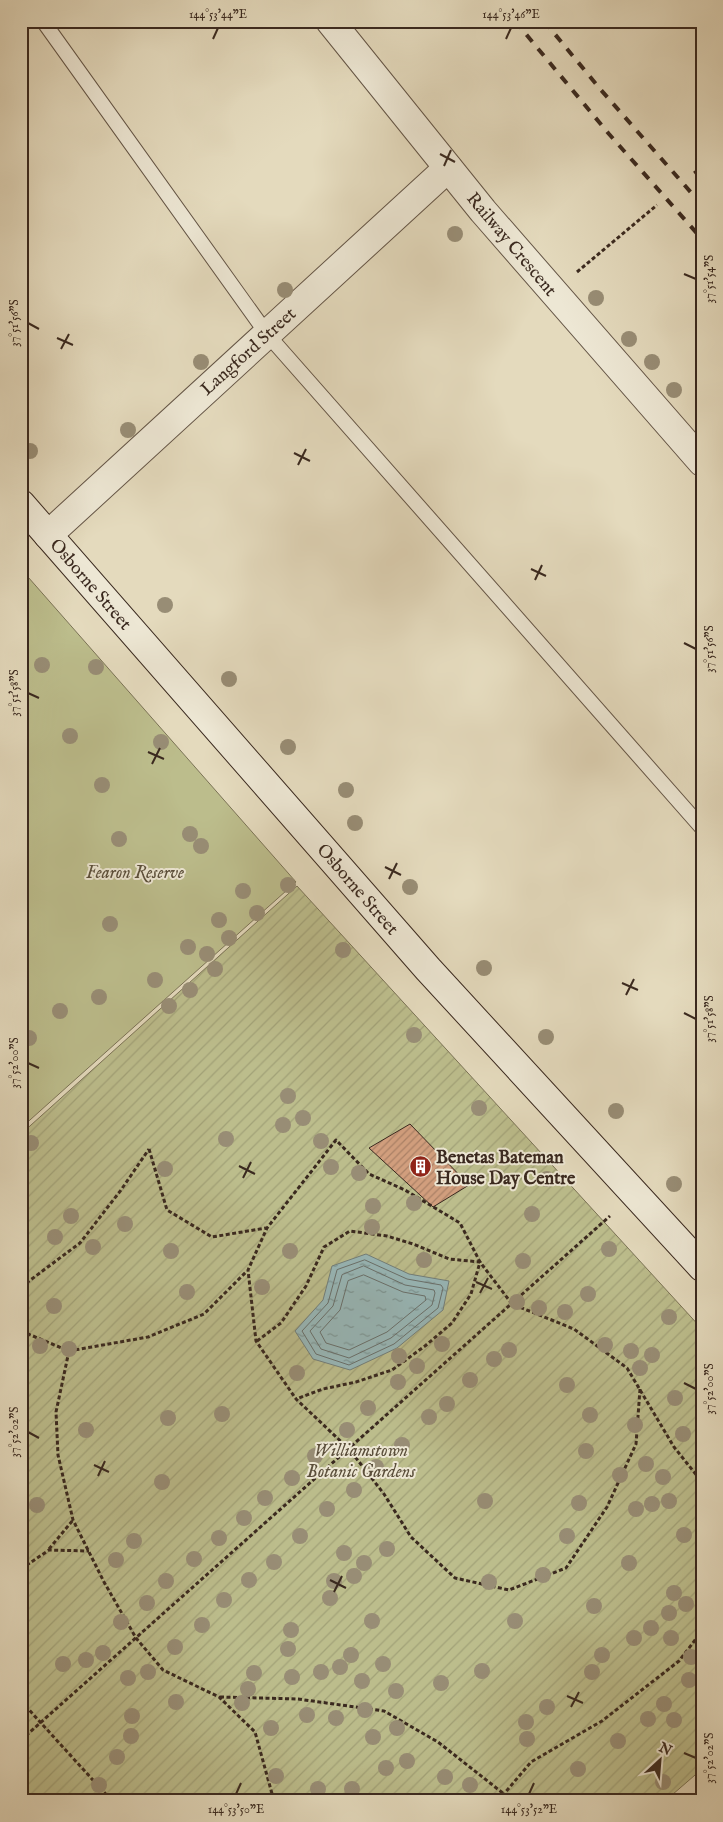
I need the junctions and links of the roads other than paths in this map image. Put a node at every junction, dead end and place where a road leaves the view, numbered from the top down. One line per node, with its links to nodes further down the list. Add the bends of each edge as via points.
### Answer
1 (43, 21): 4 (lane)
2 (330, 21): 3 (street, Railway Crescent)
3 (448, 168): 4 (street, Langford Street); 5 (street, Railway Crescent)
4 (267, 334): 7 (street, Langford Street); 8 (lane)
5 (702, 462)
6 (21, 504): 7 (street, Osborne Street)
7 (48, 534): 9 (street, Osborne Street, via 428,969)
8 (702, 828)
9 (702, 1267)

